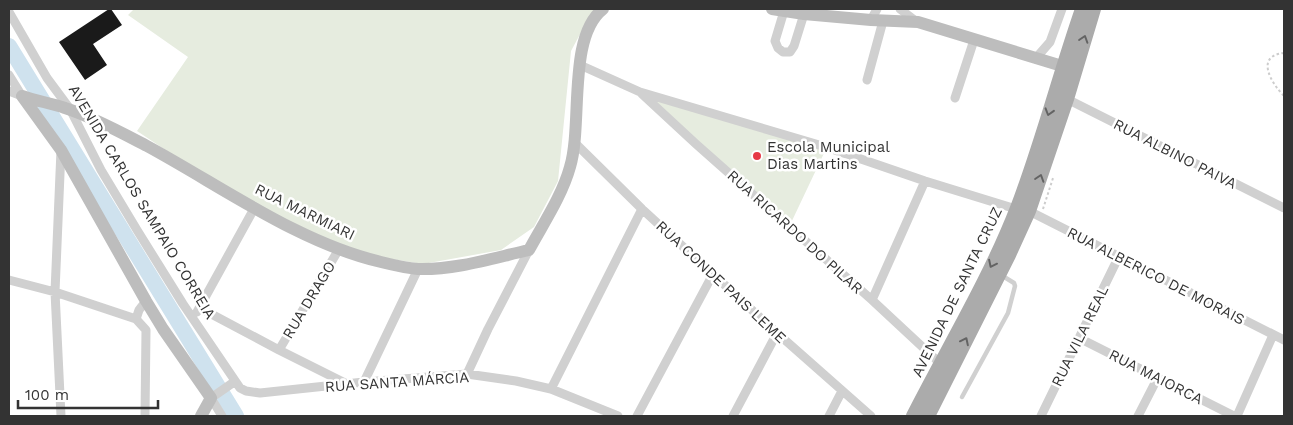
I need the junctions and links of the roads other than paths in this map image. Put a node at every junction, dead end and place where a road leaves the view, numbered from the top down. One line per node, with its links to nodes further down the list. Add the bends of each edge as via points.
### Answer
1 (603, 9): 13 (street, via 587,30)
2 (900, 9): 10 (street)
3 (1062, 9): 12 (street, via 1050,42)
4 (1082, 9): 14 (main road, AVENIDA DE SANTA CRUZ)
5 (1094, 9): 14 (main road, AVENIDA DE SANTA CRUZ, one-way to 5)
6 (778, 10): 8 (street); 8 (street, via 775,41 778,48 787,52 794,46)
7 (9, 12): 22 (street, AVENIDA CARLOS SAMPAIO CORREIA, via 46,78)
8 (804, 14): 9 (street)
9 (877, 17): 10 (street); 16 (street)
10 (918, 22): 11 (street)
11 (974, 40): 12 (street); 20 (street)
12 (1036, 58): 14 (street)
13 (580, 65): 18 (street); 23 (street)
14 (1069, 67): 21 (main road, AVENIDA DE SANTA CRUZ); 29 (main road, AVENIDA DE SANTA CRUZ, one-way to 29)
15 (9, 75): 19 (street)
16 (867, 80)
17 (9, 91): 19 (street, RUA MARMIARI)
18 (640, 92): 25 (street, RUA ALBERICO DE MORAIS, via 826,147); 38 (street, RUA RICARDO DO PILAR)
19 (23, 96): 22 (street, RUA MARMIARI); 24 (street)
20 (955, 98)
21 (1067, 99): 27 (street, RUA ALBINO PAIVA); 29 (main road, AVENIDA DE SANTA CRUZ, one-way to 21)
22 (68, 109): 26 (street, RUA MARMIARI, via 148,146); 42 (street, AVENIDA CARLOS SAMPAIO CORREIA)
23 (575, 143): 28 (street, RUA CONDE PAIS LEME); 31 (street, via 565,181)
24 (61, 150): 37 (street); 39 (street)
25 (925, 181): 29 (street, RUA ALBERICO DE MORAIS); 38 (street)
26 (255, 207): 30 (street, RUA MARMIARI); 40 (street)
27 (1284, 208)
28 (642, 209): 34 (street, RUA CONDE PAIS LEME); 56 (street)
29 (1023, 210): 32 (street, RUA ALBERICO DE MORAIS); 35 (main road, AVENIDA DE SANTA CRUZ); 50 (main road, AVENIDA DE SANTA CRUZ, one-way to 50, via 991,266)
30 (339, 249): 33 (street, RUA MARMIARI); 49 (street, RUA DRAGO)
31 (529, 250): 33 (street, RUA MARMIARI, via 479,262); 51 (street)
32 (1119, 256): 46 (street, RUA ALBERICO DE MORAIS); 47 (street, RUA VILA REAL)
33 (418, 269): 53 (street)
34 (713, 274): 45 (street, RUA CONDE PAIS LEME); 66 (street)
35 (999, 274): 50 (main road, AVENIDA DE SANTA CRUZ, one-way to 35); 59 (lane, via 1014,283 1015,290 1008,313)
36 (9, 280): 37 (street)
37 (55, 292): 41 (street); 61 (street)
38 (872, 300): 50 (street, RUA RICARDO DO PILAR)
39 (146, 301): 41 (street); 43 (street)
40 (200, 308): 42 (street); 49 (street)
41 (136, 319): 44 (street)
42 (193, 319): 54 (street, AVENIDA CARLOS SAMPAIO CORREIA)
43 (163, 329): 44 (street); 58 (street)
44 (146, 330): 62 (street)
45 (776, 333): 57 (street, RUA CONDE PAIS LEME); 67 (street)
46 (1273, 334): 48 (street, RUA ALBERICO DE MORAIS); 73 (street)
47 (1079, 338): 52 (street, RUA MAIORCA); 71 (street, RUA VILA REAL)
48 (1284, 340)
49 (279, 350): 55 (street)
50 (945, 367): 60 (main road, AVENIDA DE SANTA CRUZ); 70 (main road, AVENIDA DE SANTA CRUZ)
51 (467, 374): 53 (street, RUA SANTA MÁRCIA); 56 (street, RUA SANTA MÁRCIA)
52 (1157, 379): 72 (street); 73 (street, RUA MAIORCA)
53 (364, 382): 55 (street, RUA SANTA MÁRCIA)
54 (231, 384): 55 (street, RUA SANTA MÁRCIA, via 246,392 260,393); 58 (street)
55 (348, 384)
56 (551, 389): 65 (street, RUA SANTA MÁRCIA)
57 (842, 390): 68 (street); 69 (street, RUA CONDE PAIS LEME)
58 (212, 397): 63 (street); 64 (street)
59 (962, 397)
60 (931, 414)
61 (61, 416)
62 (145, 416)
63 (201, 416)
64 (222, 416)
65 (618, 416)
66 (637, 416)
67 (733, 416)
68 (829, 416)
69 (871, 416)
70 (913, 416)
71 (1040, 416)
72 (1138, 416)
73 (1235, 416)

